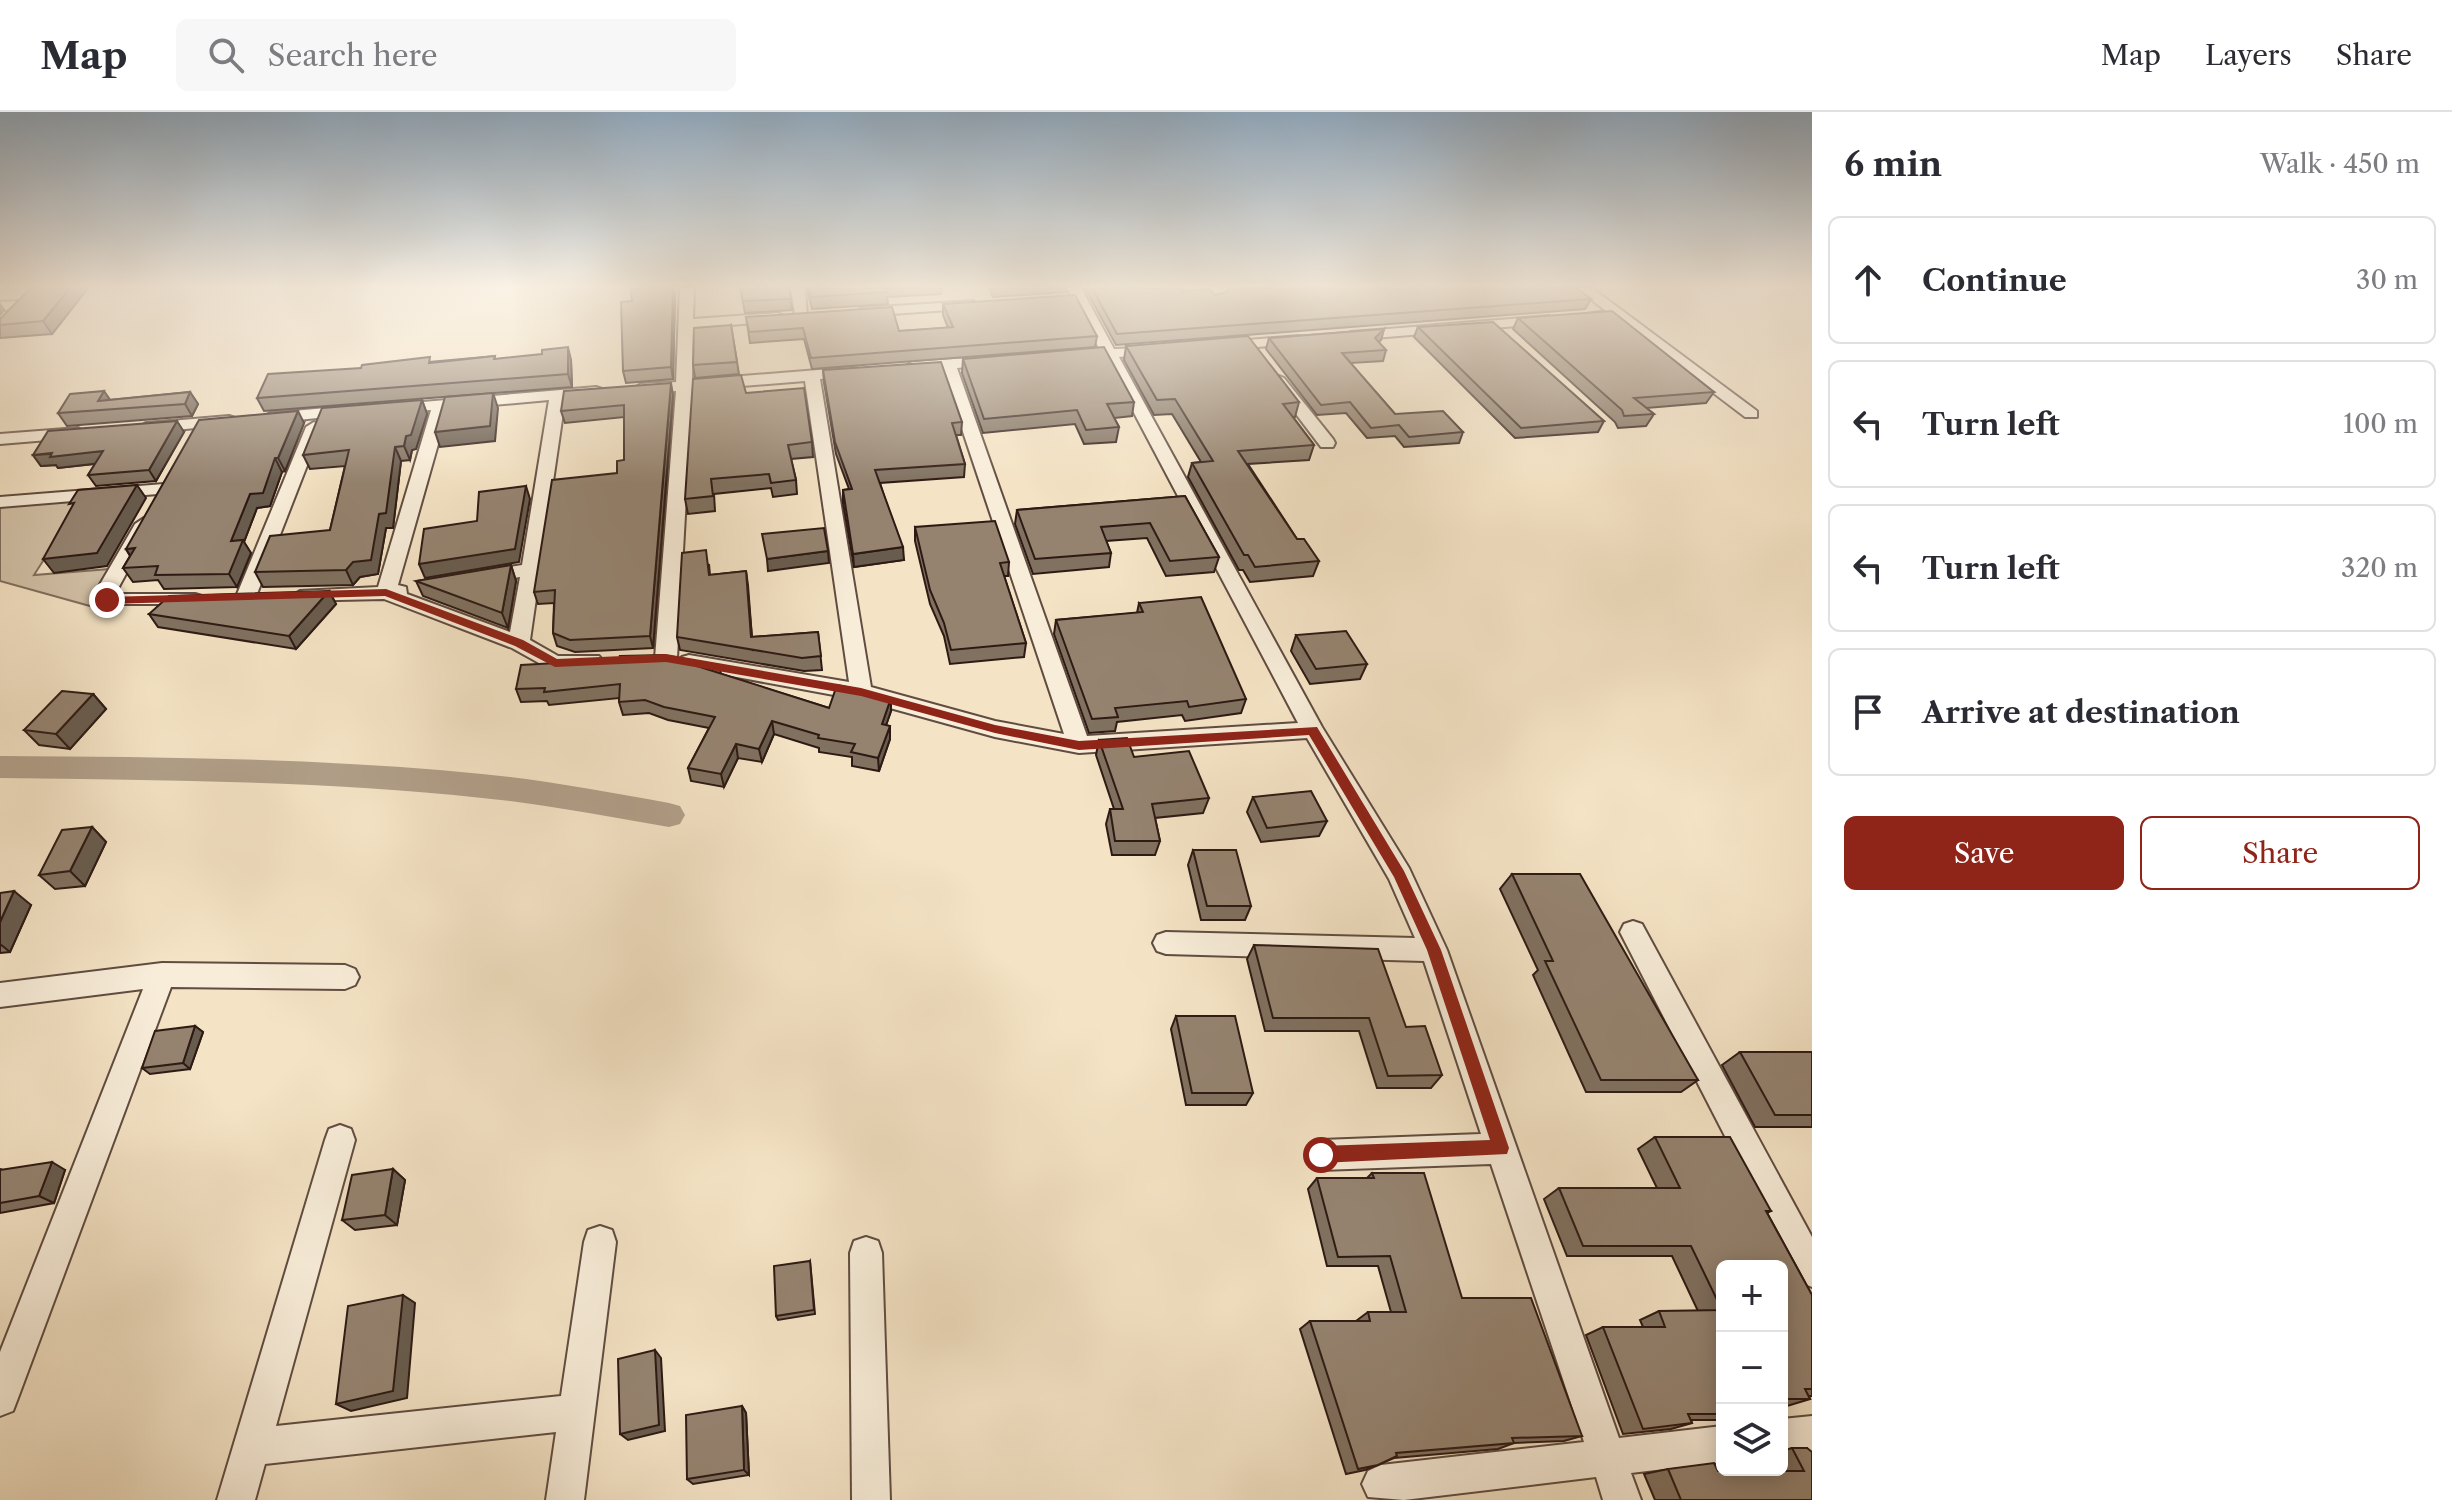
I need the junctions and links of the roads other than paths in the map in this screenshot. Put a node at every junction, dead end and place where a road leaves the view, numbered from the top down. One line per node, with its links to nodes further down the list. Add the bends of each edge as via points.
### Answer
1 (685, 353): 14 (street)
2 (1124, 353): 6 (street)
3 (1240, 353): 8 (street)
4 (1270, 353): 8 (street)
5 (1670, 353): 18 (street)
6 (1109, 354): 7 (street); 34 (street)
7 (1065, 356)
8 (1260, 356): 23 (street)
9 (1007, 360): 10 (street)
10 (948, 364): 11 (street); 35 (street)
11 (902, 368)
12 (872, 371): 13 (street)
13 (812, 376): 14 (street); 33 (street)
14 (684, 386): 15 (street); 33 (street, via 659,658)
15 (558, 395): 16 (street); 26 (street)
16 (441, 404): 17 (street); 29 (street)
17 (320, 414): 19 (street); 30 (street)
18 (1751, 414)
19 (201, 423): 20 (street); 24 (street)
20 (123, 429)
21 (93, 432): 22 (street)
22 (0, 439)
23 (1327, 443)
24 (186, 450)
25 (0, 502): 30 (street, via 168,483 105,597 111,602)
26 (532, 569): 27 (street); 31 (street)
27 (459, 581)
28 (430, 586): 29 (street)
29 (386, 593): 30 (street); 31 (street)
30 (245, 599)
31 (519, 643): 32 (street, via 555,663)
32 (609, 661)
33 (861, 692): 35 (street, via 995,729)
34 (1313, 730): 35 (street); 38 (street, via 1400,875)
35 (1079, 745)
36 (1633, 932): 47 (street)
37 (1166, 943): 38 (street)
38 (1434, 950): 43 (street)
39 (162, 975): 40 (street); 41 (street); 48 (street)
40 (345, 977)
41 (0, 995)
42 (340, 1140): 53 (street)
43 (1501, 1148): 44 (street); 54 (street)
44 (1321, 1155)
45 (600, 1242): 49 (street)
46 (866, 1253): 58 (street)
47 (1812, 1270)
48 (0, 1398)
49 (577, 1412): 53 (street); 57 (street)
50 (1812, 1434): 51 (street)
51 (1788, 1436)
52 (1716, 1445): 54 (street)
53 (252, 1447): 56 (street)
54 (1606, 1457): 55 (street); 59 (street)
55 (1381, 1484)
56 (236, 1500)
57 (565, 1500)
58 (871, 1500)
59 (1622, 1500)

